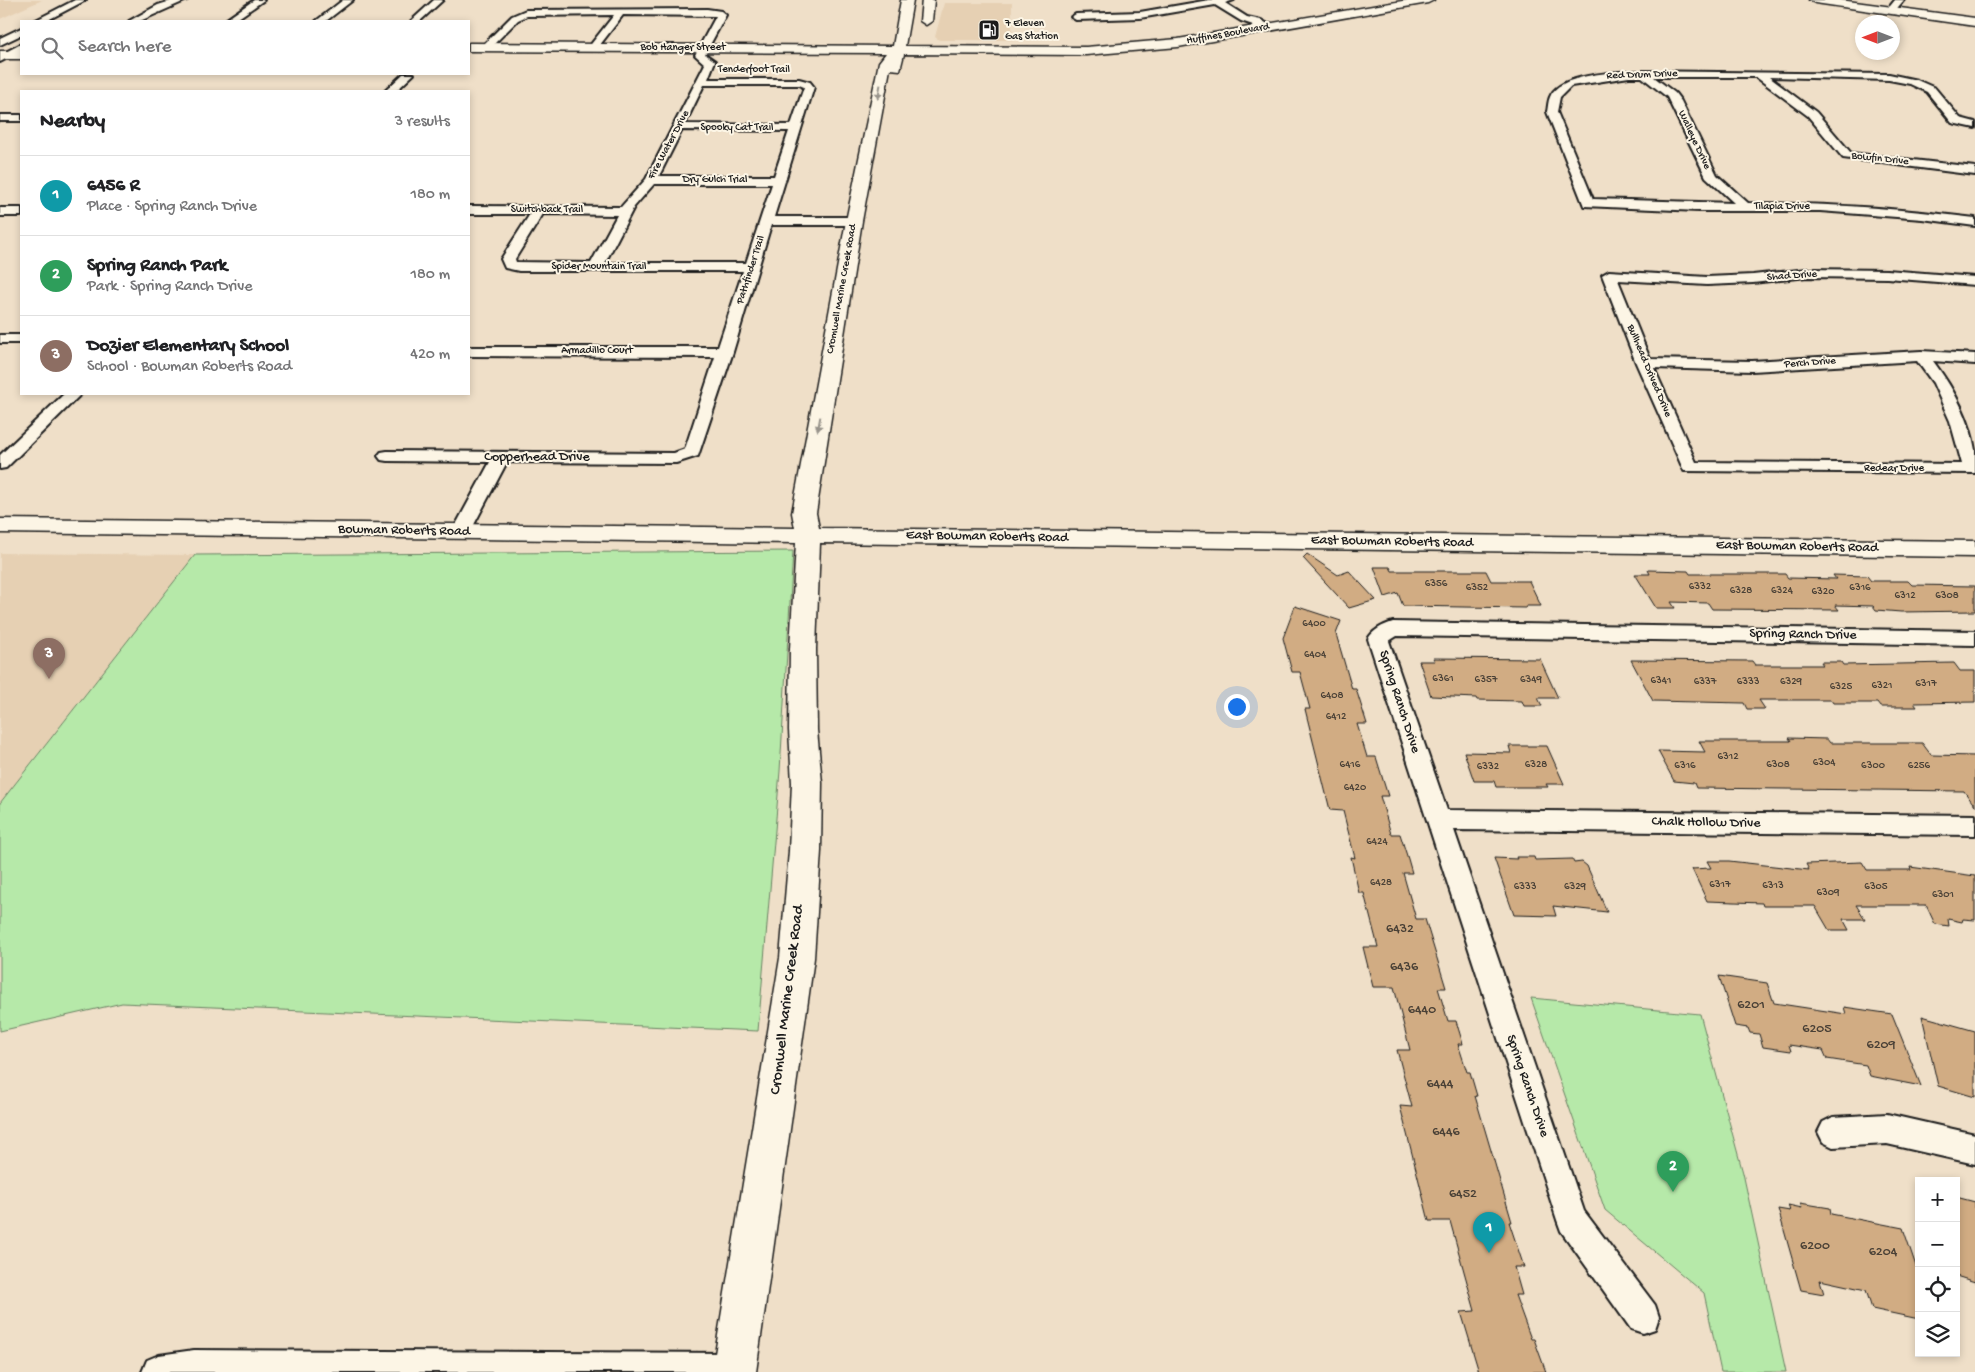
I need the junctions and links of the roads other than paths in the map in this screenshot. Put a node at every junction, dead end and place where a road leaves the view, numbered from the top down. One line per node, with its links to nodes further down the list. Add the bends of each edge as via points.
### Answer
1 (82, 0): 19 (street)
2 (183, 0): 20 (street)
3 (260, 0): 21 (street)
4 (349, 0): 22 (street)
5 (439, 0): 23 (street)
6 (928, 0): 24 (main road)
7 (1391, 0): 25 (main road, Huffines Boulevard)
8 (1428, 0): 25 (main road, Huffines Boulevard)
9 (1815, 0): 14 (main road)
10 (1848, 0): 14 (main road)
11 (907, 1): 33 (main road, Cromwell Marine Creek Road)
12 (1221, 2): 16 (street, via 1164,12); 25 (street, via 1227,10)
13 (1104, 5): 16 (street)
14 (1895, 6): 18 (main road)
15 (621, 12): 30 (street, via 526,13 515,18); 31 (street); 32 (street, via 718,13 720,16)
16 (1107, 16): 17 (street)
17 (1076, 17)
18 (1970, 19)
19 (42, 20)
20 (136, 20)
21 (230, 20)
22 (321, 20)
23 (416, 20)
24 (926, 21)
25 (1263, 25): 33 (main road, Huffines Boulevard, via 1160,40 1026,50)
26 (20, 32): 27 (street)
27 (0, 42)
28 (20, 47): 34 (main road)
29 (470, 47): 30 (main road, Bob Hanger Street)
30 (486, 47): 31 (main road, Bob Hanger Street)
31 (593, 48): 32 (main road, Bob Hanger Street)
32 (703, 48): 33 (main road, Bob Hanger Street); 38 (street, Fire Water Drive, via 700,55 711,63)
33 (898, 49): 57 (main road, Cromwell Marine Creek Road, one-way to 57, via 885,62); 78 (main road, Cromwell Marine Creek Road, via 819,512)
34 (6, 54)
35 (1644, 74): 36 (street, Red Drum Drive); 49 (street, Red Drum Drive, via 1601,77 1568,84 1555,96 1552,112); 50 (street, Walleye Drive, via 1676,101 1712,177)
36 (1758, 74): 43 (street, Red Drum Drive, via 1889,77 1913,82 1931,90 1956,121); 46 (street, Bowfin Drive, via 1812,114 1847,156)
37 (408, 75): 40 (street)
38 (701, 82): 39 (street, Tenderfoot Trail); 44 (street, Fire Water Drive)
39 (806, 84): 45 (street, Pathfinder Trail, via 809,87)
40 (391, 90)
41 (0, 118): 42 (street)
42 (20, 118)
43 (1975, 124)
44 (678, 128): 45 (street, Spooky Cat Trail); 47 (street, Fire Water Drive)
45 (796, 128): 48 (street, Pathfinder Trail)
46 (1975, 172)
47 (651, 180): 48 (street, Dry Gulch Trial); 53 (street, Fire Water Drive)
48 (780, 180): 56 (street, Pathfinder Trail)
49 (1588, 203): 50 (street, Tilapia Drive)
50 (1745, 207): 58 (street, Tilapia Drive, via 1820,207)
51 (470, 210): 52 (street, Switchback Trail)
52 (539, 210): 53 (street, Switchback Trail); 59 (street, Spider Mountain Trail, via 508,259 510,265)
53 (625, 211): 59 (street, Fire Water Drive)
54 (0, 212): 55 (street)
55 (20, 212)
56 (766, 221): 57 (street); 60 (street, Pathfinder Trail)
57 (854, 221): 78 (main road, Cromwell Marine Creek Road, one-way to 78, via 804,513)
58 (1975, 222)
59 (596, 267): 60 (street, Spider Mountain Trail)
60 (752, 267): 66 (street, Pathfinder Trail)
61 (1609, 275): 62 (street, Shad Drive, via 1706,281 1807,273 1878,274); 69 (street, Bullhead Drived Drive)
62 (1975, 281)
63 (0, 339): 64 (street)
64 (20, 339)
65 (470, 350): 66 (street, Armadillo Court)
66 (725, 352): 71 (street, Pathfinder Trail, via 695,447)
67 (1921, 356): 68 (street, Perch Drive); 69 (street, Perch Drive, via 1752,366); 75 (street, Redear Drive, via 1941,382 1958,421 1972,469)
68 (1975, 359)
69 (1644, 364): 75 (street, Bullhead Drived Drive)
70 (72, 395): 74 (street)
71 (688, 455): 73 (street, Copperhead Drive, via 676,458)
72 (387, 456): 73 (street, Copperhead Drive)
73 (501, 457): 77 (street)
74 (0, 464)
75 (1690, 467)
76 (0, 526): 77 (main road, Bowman Roberts Road)
77 (461, 532): 78 (main road, Bowman Roberts Road)
78 (808, 534): 79 (main road, East Bowman Roberts Road); 86 (main road, Cromwell Marine Creek Road, via 803,649 805,841 797,958)
79 (1975, 549)
80 (1975, 638): 81 (street, Spring Ranch Drive, via 1393,629 1378,639)
81 (1438, 820): 82 (street, Chalk Hollow Drive); 85 (street, Spring Ranch Drive, via 1572,1220)
82 (1975, 825)
83 (1833, 1132): 84 (street, via 1888,1129)
84 (1975, 1149)
85 (1643, 1317)
86 (735, 1371): 87 (street, via 194,1368)
87 (159, 1372)

